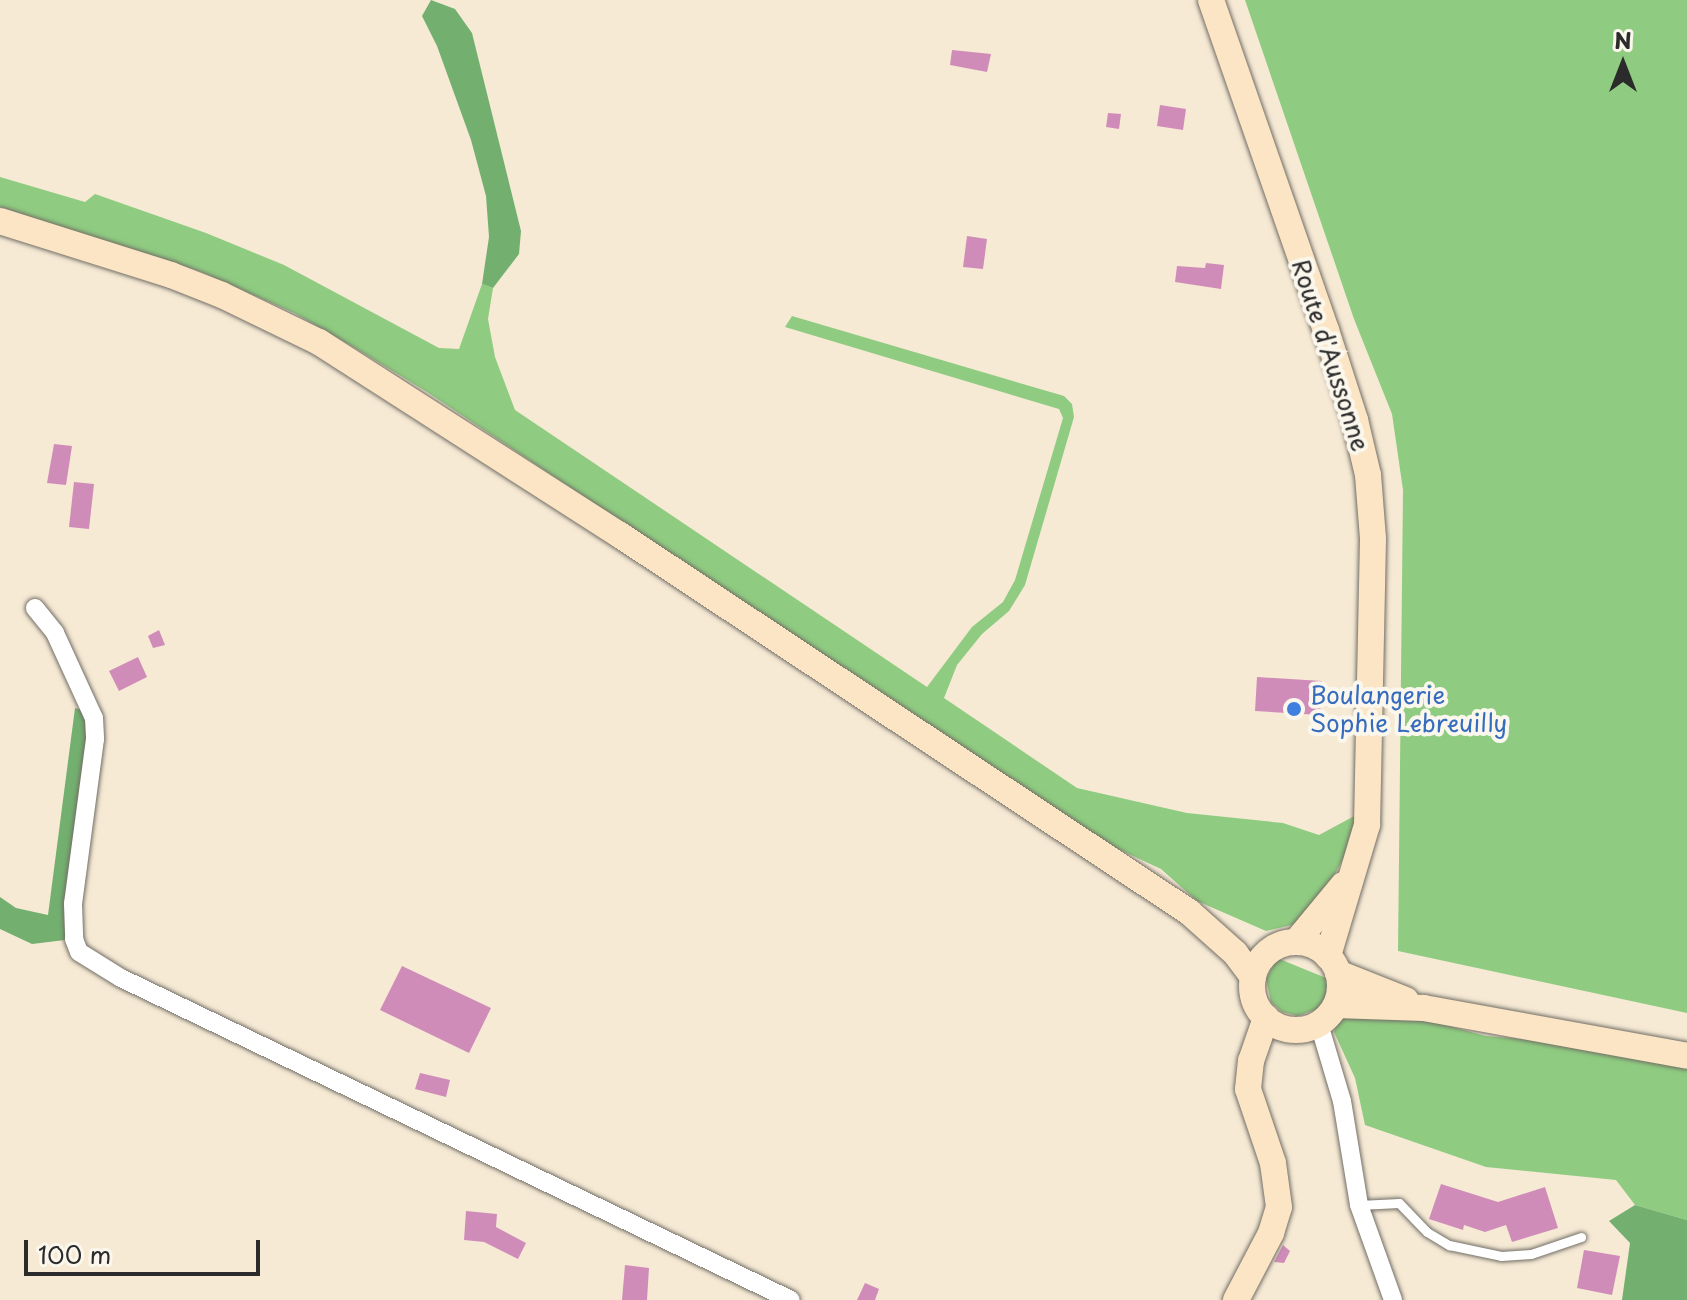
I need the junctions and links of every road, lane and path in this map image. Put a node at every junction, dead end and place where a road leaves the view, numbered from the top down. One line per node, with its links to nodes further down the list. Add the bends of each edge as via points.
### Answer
1 (1211, 0): 4 (main road, Route d'Aussonne, via 1326,330 1368,475 1373,539 1370,750 1367,825)
2 (0, 221): 5 (main road, via 171,275 319,342)
3 (35, 608): 16 (street, via 55,633 94,718 73,904 79,952 121,978)
4 (1356, 866): 6 (main road, Route d'Aussonne); 7 (main road, Route d'Aussonne)
5 (1189, 912): 6 (main road); 8 (main road, via 1235,953)
6 (1285, 945): 7 (main road, via 1307,944); 8 (main road, via 1261,960)
7 (1333, 964): 9 (main road); 11 (main road, via 1340,984)
8 (1253, 977): 10 (main road, via 1257,1006)
9 (1424, 1008): 11 (main road); 12 (main road)
10 (1266, 1018): 11 (main road, via 1286,1029); 13 (main road, via 1248,1073)
11 (1317, 1020): 13 (main road, via 1269,1059); 14 (street, via 1342,1101)
12 (1687, 1056)
13 (1254, 1112): 17 (main road, via 1276,1174 1279,1207)
14 (1359, 1205): 15 (lane, via 1399,1203 1427,1232 1449,1245 1501,1256 1531,1254); 18 (street)
15 (1581, 1237)
16 (791, 1300)
17 (1236, 1300)
18 (1393, 1300)

